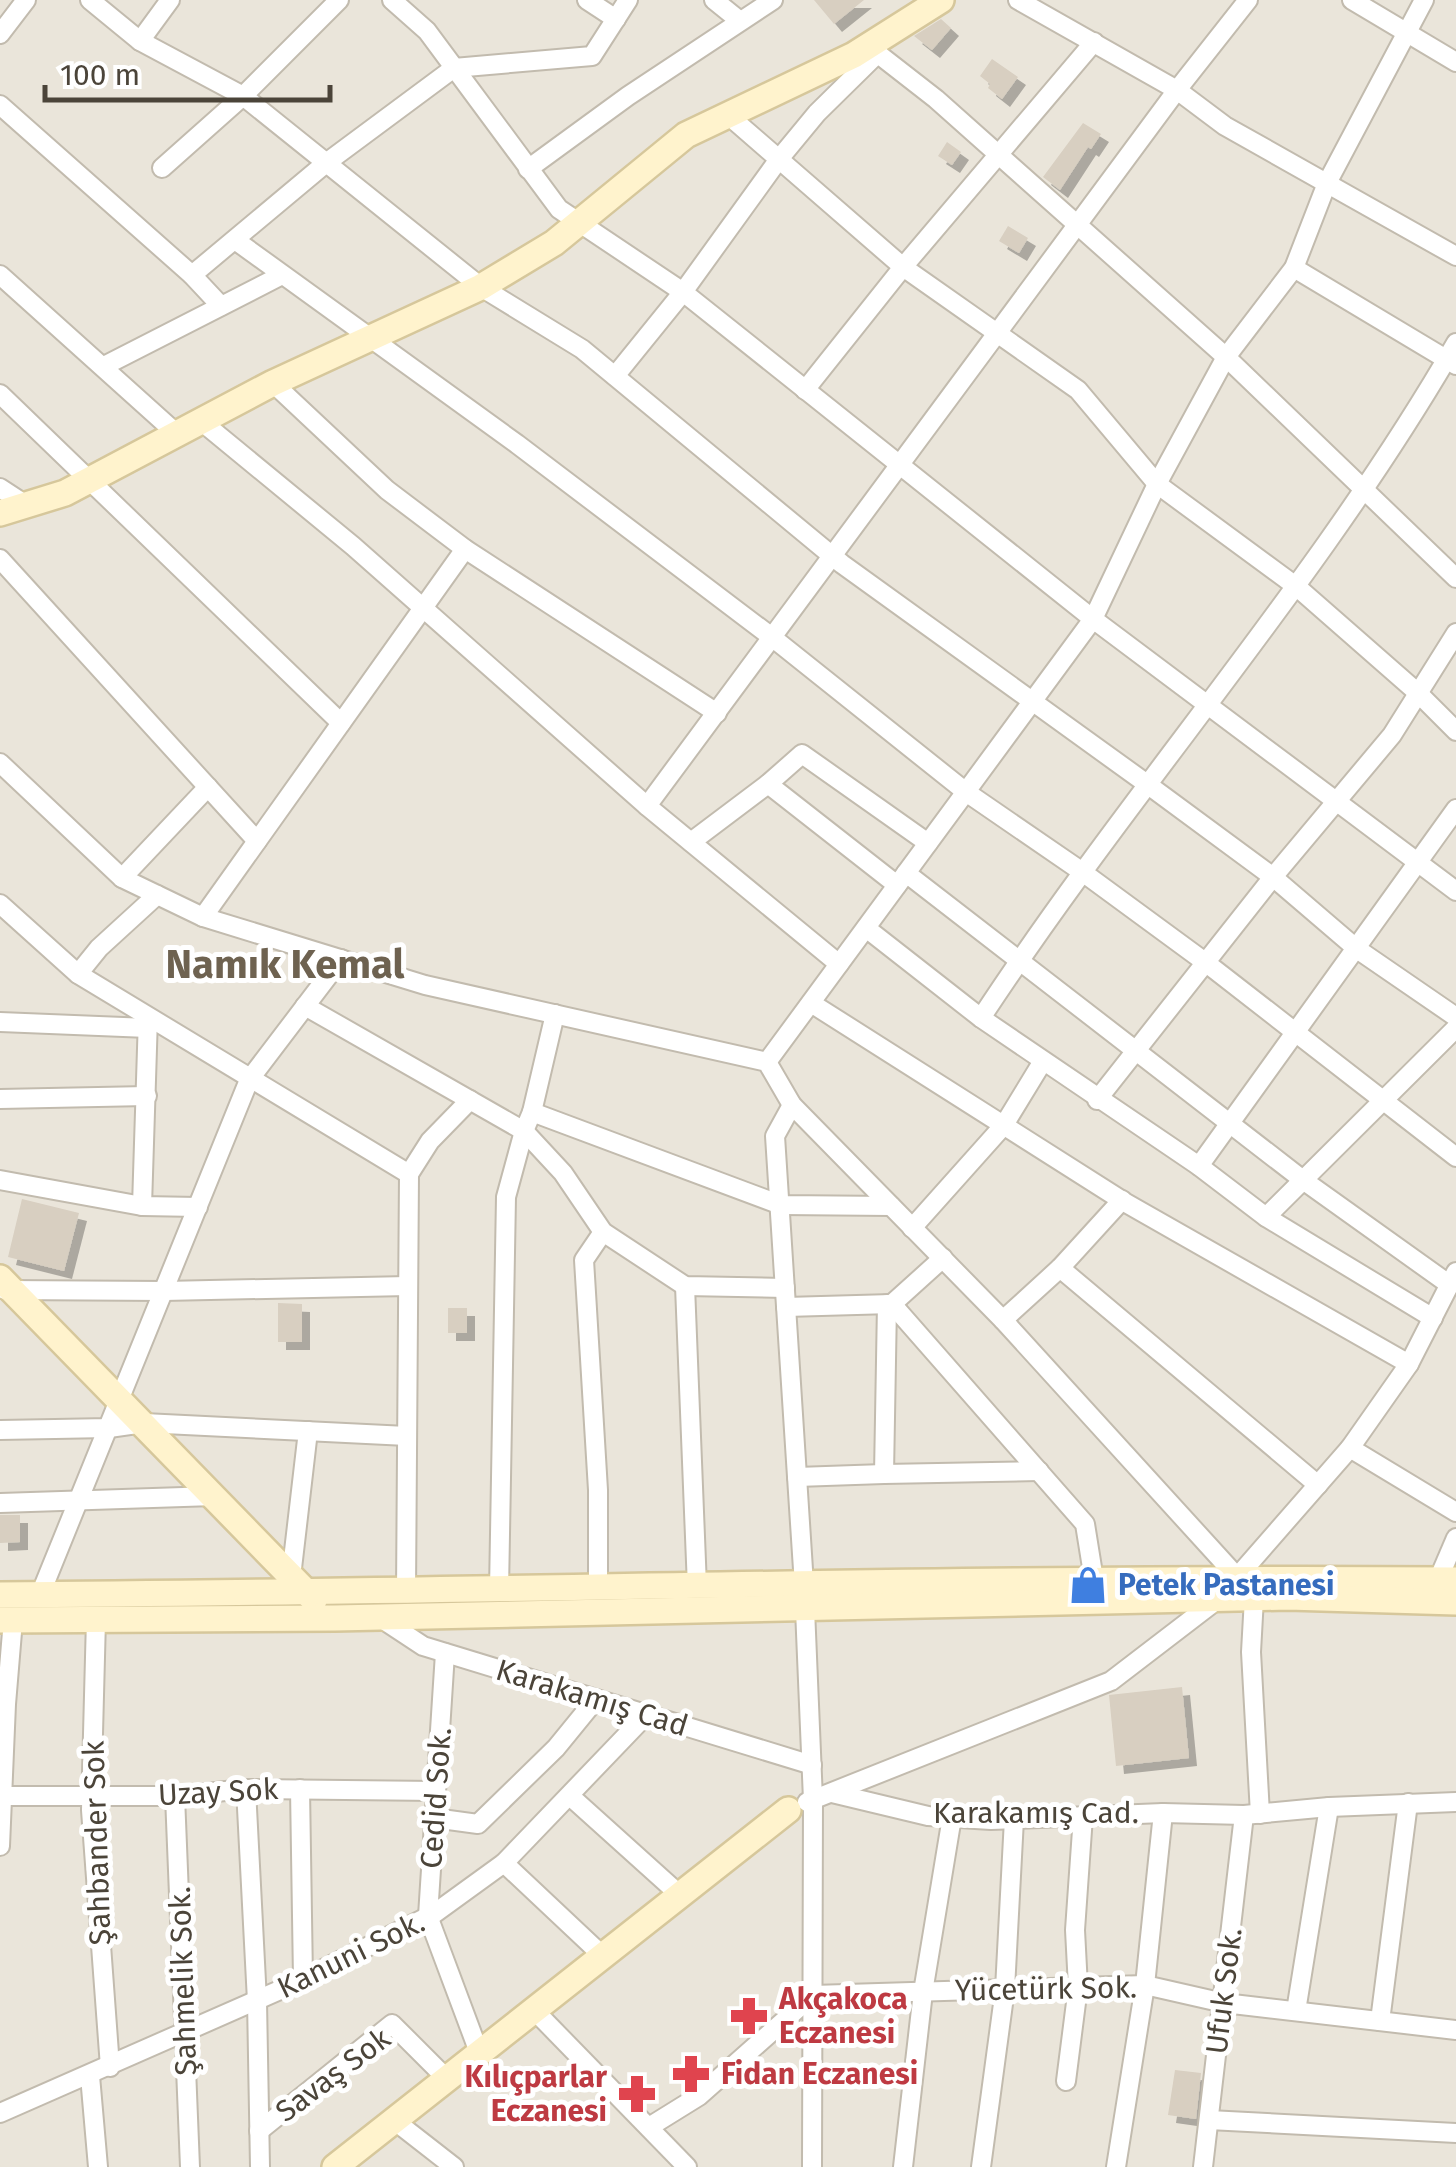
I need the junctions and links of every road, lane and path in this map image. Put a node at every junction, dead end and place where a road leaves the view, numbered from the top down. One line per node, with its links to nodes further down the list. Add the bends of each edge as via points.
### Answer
1 (26, 0): 18 (street)
2 (90, 0): 19 (street)
3 (170, 0): 19 (street)
4 (339, 0): 25 (street)
5 (392, 0): 23 (street, via 428,31)
6 (587, 0): 15 (street)
7 (628, 0): 15 (street)
8 (714, 0): 16 (street)
9 (772, 0): 16 (street)
10 (941, 0): 21 (main road)
11 (1018, 0): 20 (street)
12 (1248, 0): 24 (street)
13 (1352, 0): 17 (street)
14 (1424, 0): 17 (street)
15 (616, 19): 23 (street, via 592,56)
16 (740, 21): 32 (street)
17 (1405, 32): 22 (street); 33 (street)
18 (0, 34)
19 (140, 41): 25 (street)
20 (1094, 42): 24 (street); 28 (street)
21 (873, 50): 27 (main road); 28 (street); 29 (street)
22 (1456, 62)
23 (454, 68): 30 (street); 32 (street)
24 (1178, 90): 33 (street, via 1225,126); 35 (street)
25 (243, 96): 30 (street); 31 (street)
26 (0, 105): 41 (street)
27 (728, 115): 29 (street); 34 (main road, via 686,135)
28 (1000, 156): 35 (street); 38 (street)
29 (779, 158): 38 (street); 44 (street)
30 (326, 163): 36 (street); 43 (street)
31 (162, 168)
32 (528, 170): 34 (street, via 558,210)
33 (1327, 183): 37 (street); 39 (street)
34 (578, 223): 43 (main road); 44 (street)
35 (1078, 224): 46 (street); 49 (street)
36 (235, 240): 40 (street); 41 (street)
37 (1456, 256)
38 (903, 266): 46 (street); 53 (street)
39 (1294, 268): 48 (street); 49 (street)
40 (282, 274): 45 (street); 47 (street)
41 (192, 275): 45 (street)
42 (0, 276): 50 (street)
43 (481, 287): 47 (main road); 51 (street)
44 (683, 292): 51 (street); 53 (street)
45 (221, 306): 50 (street)
46 (998, 333): 57 (street); 59 (street, via 1078,390)
47 (369, 339): 52 (main road); 72 (street)
48 (1453, 356): 60 (street)
49 (1226, 357): 59 (street); 60 (street)
50 (104, 366): 56 (street)
51 (615, 376): 65 (street)
52 (273, 383): 55 (main road); 64 (street, via 387,490)
53 (804, 390): 57 (street)
54 (0, 394): 58 (street)
55 (202, 421): 56 (main road); 69 (street)
56 (177, 434): 58 (main road)
57 (900, 467): 65 (street); 70 (street)
58 (91, 480): 62 (main road); 77 (street)
59 (1157, 484): 68 (street); 70 (street)
60 (1365, 487): 67 (street); 68 (street)
61 (0, 488): 62 (street)
62 (26, 505): 63 (main road)
63 (0, 513)
64 (464, 549): 69 (street); 76 (street)
65 (834, 557): 72 (street); 74 (street)
66 (0, 560): 82 (street)
67 (1456, 578)
68 (1297, 587): 73 (street); 75 (street)
69 (423, 608): 77 (street); 85 (street)
70 (1093, 618): 74 (street); 75 (street)
71 (1456, 633): 73 (street)
72 (773, 638): 76 (street); 83 (street)
73 (1418, 694): 78 (street); 84 (street)
74 (1031, 703): 81 (street); 83 (street)
75 (1208, 704): 81 (street); 84 (street)
76 (716, 713): 85 (street)
77 (341, 724): 87 (street)
78 (1456, 731)
79 (0, 764): 93 (street)
80 (768, 784): 88 (street); 89 (street, via 802,754); 94 (street)
81 (1147, 784): 91 (street); 92 (street)
82 (208, 787): 87 (street); 93 (street)
83 (966, 792): 89 (street); 91 (street)
84 (1337, 799): 90 (street); 92 (street)
85 (647, 806): 88 (street)
86 (1456, 809): 90 (street)
87 (257, 841): 98 (street)
88 (691, 842): 104 (street)
89 (928, 843): 94 (street)
90 (1418, 863): 95 (street); 100 (street)
91 (1081, 871): 102 (street); 103 (street)
92 (1273, 877): 100 (street); 103 (street)
93 (122, 878): 96 (street)
94 (902, 879): 99 (street); 102 (street)
95 (1456, 891)
96 (157, 895): 98 (street); 105 (street)
97 (0, 904): 105 (street)
98 (202, 918): 101 (street)
99 (866, 928): 104 (street); 110 (street)
100 (1357, 948): 109 (street); 114 (street)
101 (341, 959): 107 (street); 108 (street)
102 (1018, 962): 110 (street); 115 (street)
103 (1205, 962): 114 (street); 115 (street)
104 (840, 964): 106 (street)
105 (78, 974): 112 (street)
106 (811, 1003): 117 (street); 127 (street)
107 (305, 1006): 118 (street); 121 (street)
108 (555, 1014): 117 (street); 125 (street)
109 (1456, 1017)
110 (980, 1018): 116 (street)
111 (0, 1022): 112 (street)
112 (148, 1022): 118 (street); 119 (street)
113 (1456, 1028): 123 (street)
114 (1296, 1034): 123 (street); 126 (street)
115 (1134, 1050): 122 (street); 126 (street)
116 (1043, 1061): 122 (street); 127 (street)
117 (767, 1062): 124 (street)
118 (249, 1080): 131 (street); 137 (street)
119 (147, 1096): 120 (street); 136 (street)
120 (0, 1099)
121 (470, 1100): 128 (street); 131 (street)
122 (1097, 1100): 130 (street)
123 (1382, 1101): 129 (street); 133 (street)
124 (792, 1105): 135 (street, via 776,1136); 138 (street)
125 (532, 1112): 128 (street); 135 (street)
126 (1231, 1123): 130 (street); 133 (street)
127 (1004, 1126): 134 (street); 140 (street)
128 (524, 1131): 141 (street); 177 (street, via 506,1197)
129 (1456, 1157)
130 (1199, 1166): 139 (street)
131 (409, 1174): 146 (street)
132 (0, 1180): 136 (street)
133 (1303, 1180): 139 (street); 144 (street)
134 (1122, 1200): 143 (street); 154 (street)
135 (781, 1205): 138 (street); 148 (street)
136 (142, 1206): 137 (street)
137 (198, 1206): 149 (street)
138 (891, 1206): 140 (street)
139 (1266, 1217): 152 (street)
140 (912, 1228): 142 (street)
141 (603, 1232): 147 (street); 175 (street, via 584,1260)
142 (943, 1258): 150 (street); 153 (street)
143 (1060, 1268): 153 (street); 165 (street)
144 (1453, 1279): 152 (street)
145 (4, 1286): 149 (street); 155 (main road)
146 (408, 1286): 149 (street); 160 (street)
147 (685, 1286): 148 (street); 174 (street)
148 (785, 1288): 151 (street)
149 (164, 1291): 155 (street)
150 (890, 1304): 151 (street); 162 (street); 163 (street)
151 (786, 1307): 164 (street)
152 (1433, 1318): 154 (street)
153 (1004, 1320): 176 (street)
154 (1410, 1364): 161 (street)
155 (121, 1400): 156 (main road); 157 (street)
156 (144, 1423): 157 (street); 159 (street); 166 (main road)
157 (109, 1428): 158 (street); 167 (street)
158 (0, 1430)
159 (308, 1431): 160 (street); 173 (street)
160 (407, 1436): 178 (street)
161 (1350, 1448): 165 (street); 169 (street)
162 (1040, 1471): 163 (street); 171 (street, via 1085,1524)
163 (884, 1474): 164 (street)
164 (797, 1477): 181 (street)
165 (1318, 1485): 176 (street)
166 (214, 1496): 167 (street); 173 (main road)
167 (78, 1502): 168 (street); 179 (street)
168 (0, 1504)
169 (1456, 1512)
170 (1456, 1538): 172 (street)
171 (1094, 1580): 176 (main road); 181 (main road)
172 (1447, 1580): 176 (main road)
173 (299, 1586): 178 (main road); 179 (main road); 185 (main road)
174 (698, 1586): 175 (main road); 181 (main road)
175 (598, 1588): 177 (main road)
176 (1246, 1588): 182 (main road); 183 (main road); 207 (street, Ufuk Sok.)
177 (498, 1590): 178 (main road)
178 (406, 1592)
179 (40, 1595): 180 (main road)
180 (0, 1596)
181 (804, 1596): 182 (main road); 184 (main road); 192 (street)
182 (1218, 1599): 196 (street, via 1111,1681)
183 (1456, 1602)
184 (379, 1617): 185 (main road); 188 (street, Karakamış Cad)
185 (335, 1618): 186 (main road)
186 (96, 1619): 187 (main road); 197 (street, Şahbander Sok)
187 (6, 1620): 190 (street)
188 (445, 1653): 189 (street, Karakamış Cad); 195 (street, Cedid Sok.)
189 (596, 1699): 191 (street, Karakamış Cad); 210 (street, via 478,1824)
190 (3, 1714): 198 (street)
191 (646, 1714): 192 (street, Karakamış Cad); 200 (street, Kanuni Sok.)
192 (812, 1765): 201 (street)
193 (246, 1789): 194 (street, Uzay Sok); 199 (street, Uzay Sok); 223 (street)
194 (300, 1789): 195 (street, Uzay Sok); 217 (street)
195 (436, 1791): 210 (street, Cedid Sok.)
196 (832, 1793): 201 (street); 209 (street, Karakamış Cad.)
197 (91, 1795): 198 (street, Uzay Sok); 199 (street, Uzay Sok); 231 (street, Şahbander Sok)
198 (1, 1796): 212 (street)
199 (175, 1796): 229 (street, Şahmelik Sok.)
200 (570, 1796): 213 (street, Kanuni Sok.); 214 (street)
201 (813, 1800): 205 (street); 222 (street)
202 (1456, 1802): 203 (street, Karakamış Cad.)
203 (1408, 1804): 204 (street, Karakamış Cad.); 227 (street)
204 (1329, 1807): 207 (street, Karakamış Cad.); 226 (street)
205 (788, 1810): 214 (main road)
206 (1163, 1813): 207 (street, Karakamış Cad.); 208 (street, Karakamış Cad.); 218 (street)
207 (1252, 1814): 224 (street, Ufuk Sok.)
208 (1083, 1816): 211 (street, Karakamış Cad.); 219 (street)
209 (952, 1817): 211 (street, Karakamış Cad.); 221 (street)
210 (434, 1818): 215 (street, Cedid Sok.)
211 (1014, 1819): 220 (street)
212 (0, 1846)
213 (504, 1863): 215 (street, Kanuni Sok.); 216 (street)
214 (680, 1896): 216 (main road)
215 (428, 1916): 217 (street, Kanuni Sok.); 230 (street, Cedid Sok.)
216 (604, 1957): 225 (main road)
217 (303, 1979): 223 (street, Kanuni Sok.)
218 (1145, 1985): 219 (street, Yücetürk Sok.); 224 (street, Yücetürk Sok.); 250 (street)
219 (1078, 1987): 220 (street, Yücetürk Sok.); 234 (street)
220 (1005, 1990): 221 (street, Yücetürk Sok.); 249 (street)
221 (923, 1992): 222 (street, Yücetürk Sok.); 248 (street)
222 (813, 1996): 238 (street, via 699,2096); 247 (street)
223 (257, 2001): 229 (street, Kanuni Sok.); 239 (street)
224 (1224, 2003): 226 (street, Yücetürk Sok.); 236 (street, Ufuk Sok.)
225 (536, 2011): 230 (main road); 238 (street)
226 (1296, 2012): 227 (street, Yücetürk Sok.)
227 (1380, 2021): 228 (street, Yücetürk Sok.)
228 (1456, 2030)
229 (185, 2033): 231 (street, Kanuni Sok.); 242 (street, Şahmelik Sok.)
230 (480, 2055): 233 (main road)
231 (110, 2067): 232 (street, Kanuni Sok.)
232 (90, 2076): 235 (street, Kanuni Sok.); 241 (street)
233 (448, 2080): 237 (main road); 239 (street, Savaş Sok, via 392,2024)
234 (1066, 2081)
235 (0, 2113)
236 (1209, 2120): 240 (street); 251 (street, Ufuk Sok.)
237 (395, 2121): 244 (main road); 245 (street)
238 (650, 2128): 246 (street)
239 (259, 2131): 243 (street)
240 (1456, 2134)
241 (98, 2167)
242 (190, 2167)
243 (260, 2167)
244 (335, 2167)
245 (454, 2167)
246 (688, 2167)
247 (812, 2167)
248 (903, 2167)
249 (981, 2167)
250 (1116, 2167)
251 (1203, 2167)

